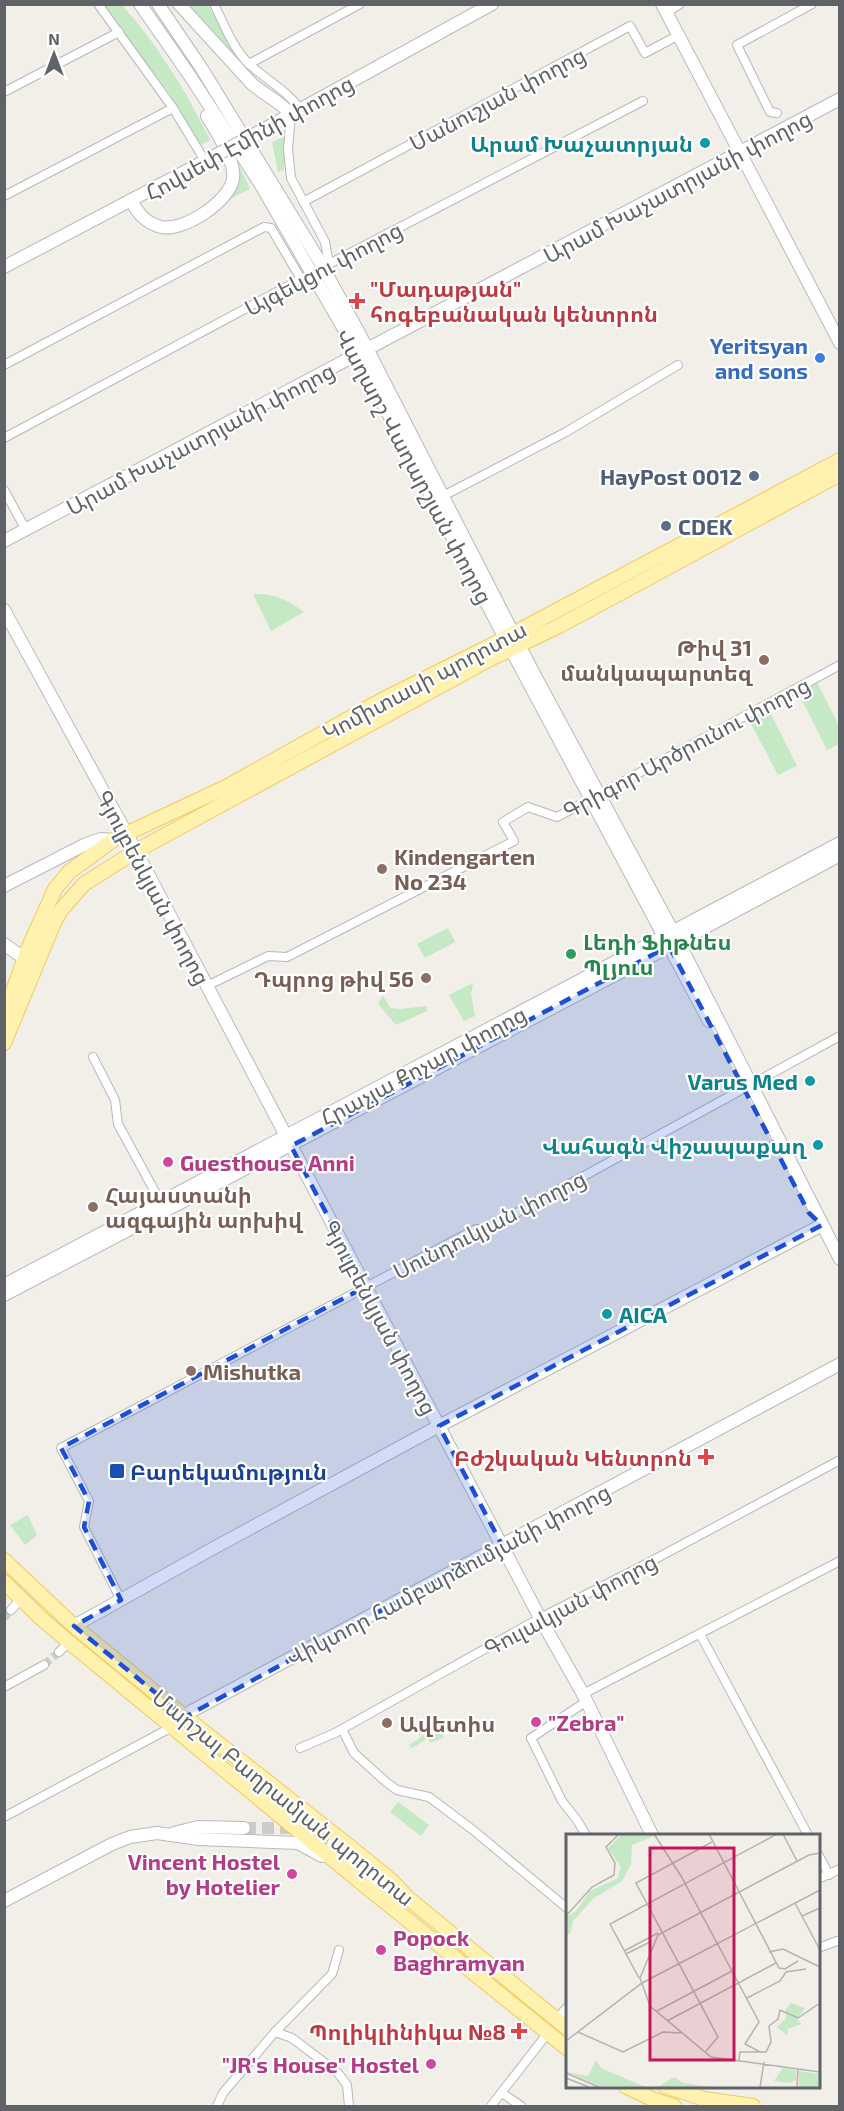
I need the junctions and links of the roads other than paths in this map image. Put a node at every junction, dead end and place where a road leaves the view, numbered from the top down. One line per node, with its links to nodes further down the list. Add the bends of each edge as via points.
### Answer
1 (98, 4): 11 (street)
2 (140, 4): 14 (street, Վաղարշ Վաղարշյան փողոց)
3 (158, 4): 27 (street, Վաղարշ Վաղարշյան փողոց, via 202,69)
4 (179, 4): 19 (street, via 252,84)
5 (214, 4): 13 (street, via 239,53)
6 (360, 4): 13 (street)
7 (492, 4): 19 (street, Հովսեփ Էմինի փողոց)
8 (680, 4): 10 (street)
9 (812, 4): 20 (street, via 737,45 770,112)
10 (664, 9): 12 (street)
11 (119, 32): 15 (street); 18 (street)
12 (679, 35): 21 (street); 25 (street, Մանուշյան փողոց, via 645,53 630,26)
13 (249, 64): 19 (street, via 292,98)
14 (188, 73): 24 (street, via 232,164 233,179 222,200 212,208 171,227 146,221); 27 (street, Վաղարշ Վաղարշյան փողոց)
15 (4, 92)
16 (840, 99): 21 (street, Արամ Խաչատրյանի փողոց)
17 (643, 101): 27 (street, Այգեկցու փողոց)
18 (173, 108): 22 (street); 23 (street)
19 (295, 111): 22 (street, Հովսեփ Էմինի փողոց, bridge); 25 (street, via 288,149 291,178)
20 (777, 113)
21 (740, 152): 28 (street); 29 (street, Արամ Խաչատրյանի փողոց)
22 (207, 160): 24 (street, Հովսեփ Էմինի փողոց)
23 (4, 196)
24 (131, 200): 26 (street, Հովսեփ Էմինի փողոց)
25 (303, 202): 27 (street, via 325,242)
26 (4, 267)
27 (316, 271): 29 (street, Վաղարշ Վաղարշյան փողոց); 31 (street, via 271,228 264,227); 32 (street, Այգեկցու փողոց)
28 (840, 343)
29 (363, 352): 36 (street, Վաղարշ Վաղարշյան փողոց); 37 (street, Արամ Խաչատրյանի փողոց); 40 (street, Վաղարշ Վաղարշյան փողոց)
30 (678, 364): 36 (street, via 566,432)
31 (4, 365)
32 (4, 438)
33 (840, 460): 40 (main road, Կոմիտասի պողոտա)
34 (840, 474): 40 (main road, Կոմիտասի պողոտա, via 628,589)
35 (4, 490): 37 (street)
36 (443, 496): 40 (street, Վաղարշ Վաղարշյան փողոց)
37 (26, 530): 38 (street, Արամ Խաչատրյանի փողոց)
38 (4, 541)
39 (4, 610): 43 (street, Գյուլբենկյան փողոց)
40 (512, 641): 42 (street, Վաղարշ Վաղարշյան փողոց); 43 (main road, Կոմիտասի պողոտա, via 381,700 226,787); 45 (main road, Կոմիտասի պողոտա, via 492,658)
41 (840, 665): 42 (street, Գրիգոր Արծրունու փողոց)
42 (595, 796): 48 (street, Վաղարշ Վաղարշյան փողոց); 51 (street, Գրիգոր Արծրունու փողոց, via 557,817 528,807 503,822 514,841 286,957 268,956)
43 (120, 837): 45 (street, Գյուլբենկյան փողոց); 47 (street, Կոմիտասի պողոտա, via 101,838 84,845); 50 (main road, via 69,872 55,889)
44 (840, 843): 48 (street, Հրաչյա Քոչար փողոց)
45 (136, 851): 51 (street, Գյուլբենկյան փողոց); 54 (main road, Կոմիտասի պողոտա, via 84,884 62,909)
46 (840, 855): 48 (street, Հրաչյա Քոչար փողոց)
47 (4, 886)
48 (671, 939): 56 (street, Վաղարշ Վաղարշյան փողոց); 57 (street, Հրաչյա Քոչար փողոց)
49 (4, 944): 50 (street)
50 (25, 959): 52 (main road)
51 (207, 986): 57 (street, Գյուլբենկյան փողոց)
52 (4, 1016)
53 (840, 1036): 56 (street, Սունդուկյան փողոց)
54 (4, 1043)
55 (93, 1057): 58 (street, via 115,1100 118,1124)
56 (747, 1085): 59 (street, Վաղարշ Վաղարշյան փողոց, via 809,1213); 62 (street, Սունդուկյան փողոց, via 487,1229 476,1229)
57 (289, 1141): 58 (street, Հրաչյա Քոչար փողոց); 62 (street, Գյուլբենկյան փողոց); 63 (street, Հրաչյա Քոչար փողոց)
58 (161, 1203): 61 (street, Հրաչյա Քոչար փողոց)
59 (822, 1225): 60 (street, Վաղարշ Վաղարշյան փողոց); 65 (street)
60 (840, 1258)
61 (4, 1285)
62 (365, 1287): 65 (street, Գյուլբենկյան փողոց); 72 (street, Սունդուկյան փողոց, via 61,1448 88,1500 84,1527)
63 (4, 1295)
64 (840, 1364): 67 (street, Վիկտոր Համբարձումյանի փողոց)
65 (439, 1426): 67 (street, Գյուլբենկյան փողոց); 72 (street)
66 (840, 1460): 74 (street, Գուլակյան փողոց)
67 (502, 1545): 74 (street, Գյուլբենկյան փողոց); 80 (street, Վիկտոր Համբարձումյանի փողոց)
68 (4, 1560): 75 (main road, Մարշալ Բաղրամյան պողոտա)
69 (840, 1561): 76 (street)
70 (4, 1582): 71 (main road, Մարշալ Բաղրամյան պողոտա)
71 (21, 1599): 73 (street); 81 (main road, Մարշալ Բաղրամյան պողոտա, via 64,1647)
72 (121, 1600): 75 (street)
73 (11, 1611)
74 (540, 1618): 79 (street, Գյուլբենկյան փողոց); 82 (street, Գուլակյան փողոց)
75 (74, 1626): 80 (main road, Մարշալ Բաղրամյան պողոտա)
76 (700, 1634): 79 (street); 89 (street)
77 (44, 1665): 78 (street)
78 (4, 1688)
79 (585, 1697): 87 (street, via 531,1738 562,1801); 88 (street, Գյուլբենկյան փողոց)
80 (185, 1717): 81 (street, Վիկտոր Համբարձումյանի փողոց); 96 (main road, Մարշալ Բաղրամյան պողոտա, via 358,1853)
81 (172, 1727): 84 (street); 95 (main road, Մարշալ Բաղրամյան պողոտա)
82 (342, 1729): 83 (street, Գուլակյան փողոց); 98 (street, via 354,1753 386,1782 397,1790 429,1797)
83 (300, 1748)
84 (4, 1817)
85 (244, 1828): 86 (street, via 198,1827)
86 (169, 1834): 95 (street, via 297,1843); 97 (street, via 121,1840)
87 (585, 1834)
88 (652, 1834)
89 (807, 1834)
90 (333, 1844): 96 (street, via 382,1883)
91 (820, 1856): 93 (street)
92 (840, 1869): 93 (street)
93 (830, 1875): 94 (street)
94 (820, 1879)
95 (363, 1884): 104 (main road, Մարշալ Բաղրամյան պողոտա)
96 (408, 1898): 102 (main road, Մարշալ Բաղրամյան պողոտա)
97 (4, 1901)
98 (566, 1907)
99 (840, 1940): 100 (street)
100 (820, 1948)
101 (339, 1950): 103 (street, via 332,1974)
102 (563, 2025)
103 (275, 2032): 109 (street, via 223,2093); 110 (street, via 292,2038 338,2073 347,2085)
104 (547, 2034): 105 (main road, Մարշալ Բաղրամյան պողոտա); 108 (street)
105 (566, 2048)
106 (630, 2087): 113 (main road)
107 (671, 2087): 114 (main road, via 704,2099)
108 (502, 2093): 111 (street); 112 (street)
109 (217, 2106)
110 (349, 2106)
111 (491, 2106)
112 (521, 2106)
113 (674, 2106)
114 (753, 2106)

